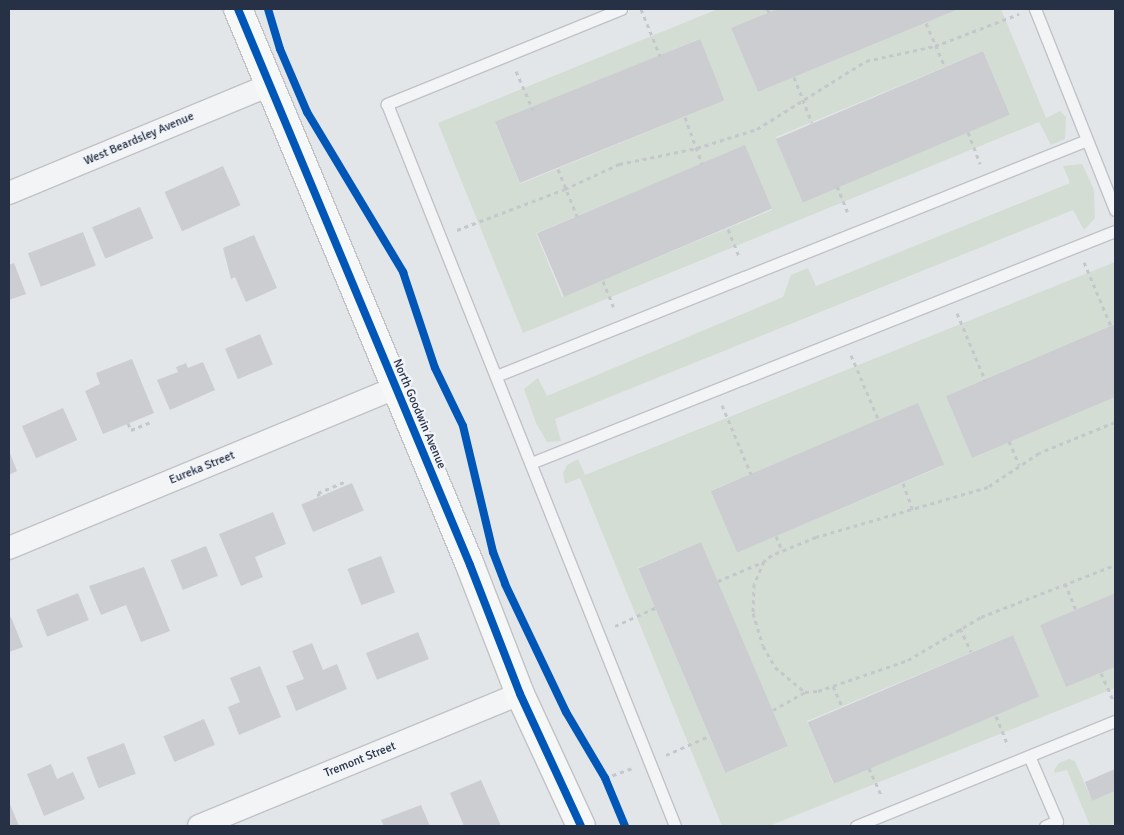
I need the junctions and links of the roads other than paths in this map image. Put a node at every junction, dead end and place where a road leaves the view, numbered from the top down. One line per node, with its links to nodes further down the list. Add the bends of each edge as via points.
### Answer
1 (238, 9): 4 (street, North Goodwin Avenue)
2 (621, 9): 9 (lane, via 387,104)
3 (1030, 10): 5 (lane)
4 (270, 85): 6 (street, West Beardsley Avenue); 10 (street, North Goodwin Avenue)
5 (1087, 140): 7 (lane); 9 (lane)
6 (9, 193)
7 (1115, 210)
8 (1115, 232): 11 (lane)
9 (496, 376): 11 (lane)
10 (396, 388): 12 (street, Eureka Street); 13 (street, North Goodwin Avenue)
11 (531, 463): 18 (lane)
12 (9, 548)
13 (520, 694): 16 (street, Tremont Street); 17 (street, North Goodwin Avenue)
14 (1115, 720): 15 (lane)
15 (1029, 756): 19 (lane); 20 (lane, via 1057,821)
16 (199, 826)
17 (581, 826)
18 (675, 826)
19 (856, 826)
20 (1045, 826)

